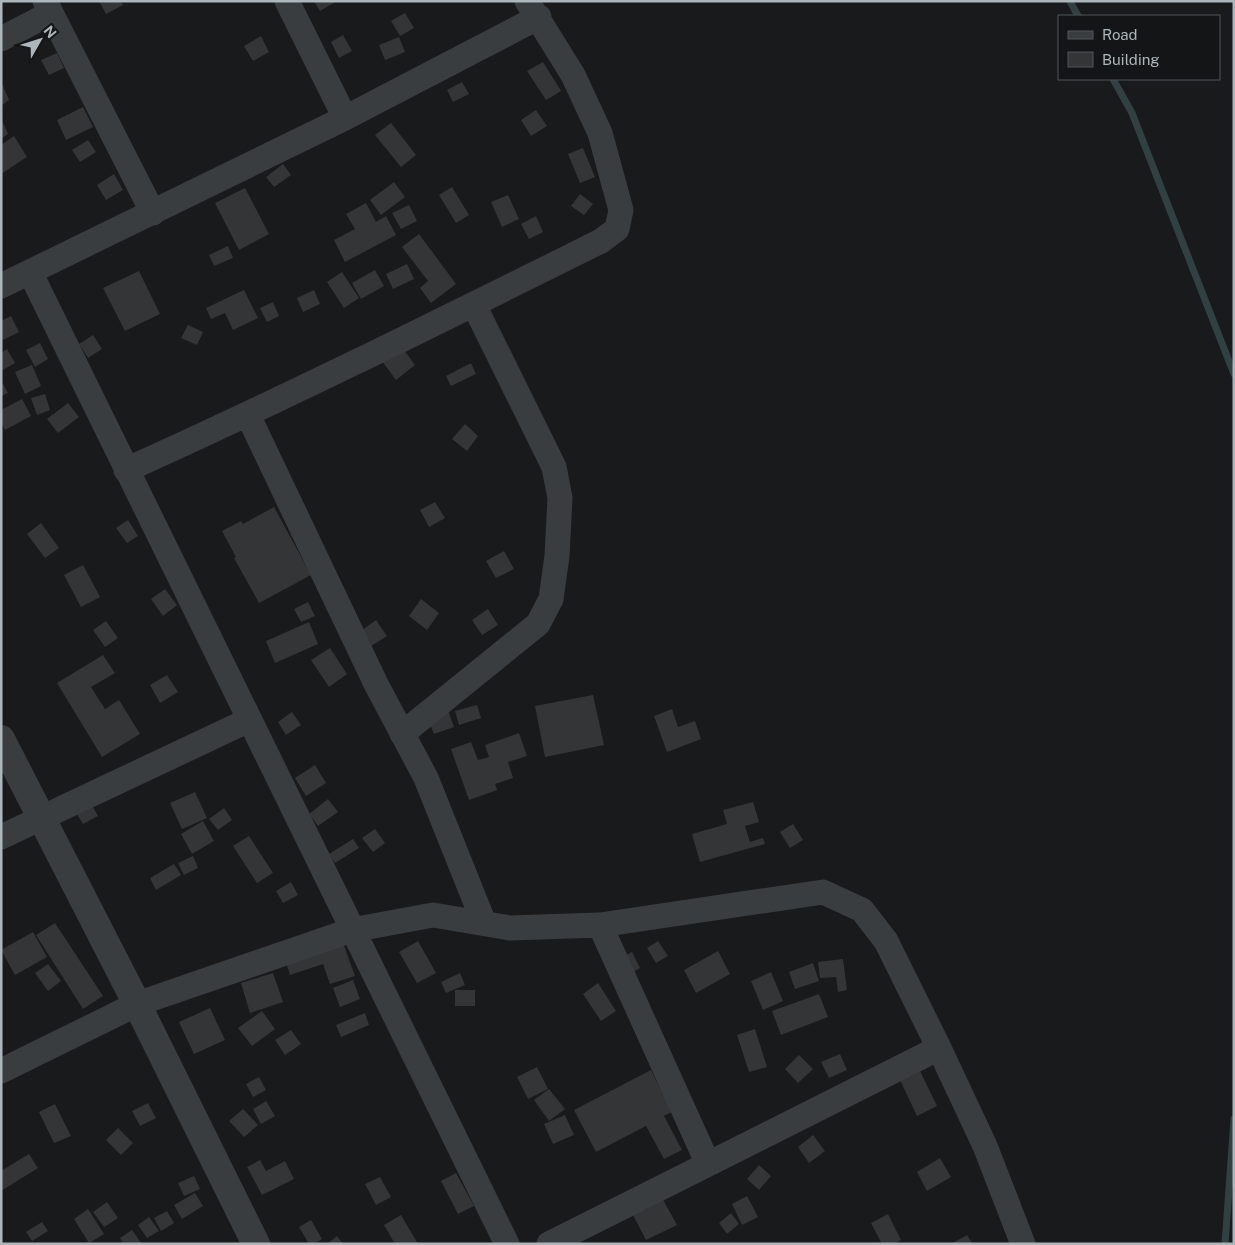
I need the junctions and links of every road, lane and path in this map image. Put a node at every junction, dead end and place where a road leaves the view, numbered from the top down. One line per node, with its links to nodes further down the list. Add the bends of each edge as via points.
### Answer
1 (287, 1): 5 (street)
2 (48, 7): 4 (street); 6 (street)
3 (533, 9): 5 (street); 9 (street, via 574,75 600,133 622,210 617,230 601,241)
4 (1, 39)
5 (345, 118): 6 (street)
6 (153, 213): 7 (street)
7 (30, 272): 8 (street); 11 (street)
8 (1, 286)
9 (474, 304): 10 (street); 13 (street, via 554,467 560,498 551,599 538,624)
10 (248, 415): 11 (street); 13 (street)
11 (126, 470): 12 (street)
12 (249, 720): 15 (street); 19 (street)
13 (402, 734): 17 (street, via 426,778)
14 (1, 739): 15 (street)
15 (41, 818): 16 (street); 20 (street)
16 (1, 837)
17 (484, 923): 18 (street, via 510,928); 19 (street, via 433,915)
18 (600, 925): 21 (street, via 823,892 862,910 886,941); 23 (street)
19 (352, 930): 20 (street); 25 (street)
20 (137, 1004): 22 (street); 24 (street)
21 (939, 1048): 23 (street); 27 (street, via 985,1146)
22 (1, 1071)
23 (708, 1164): 26 (street)
24 (256, 1244)
25 (507, 1244)
26 (548, 1244)
27 (1023, 1244)

